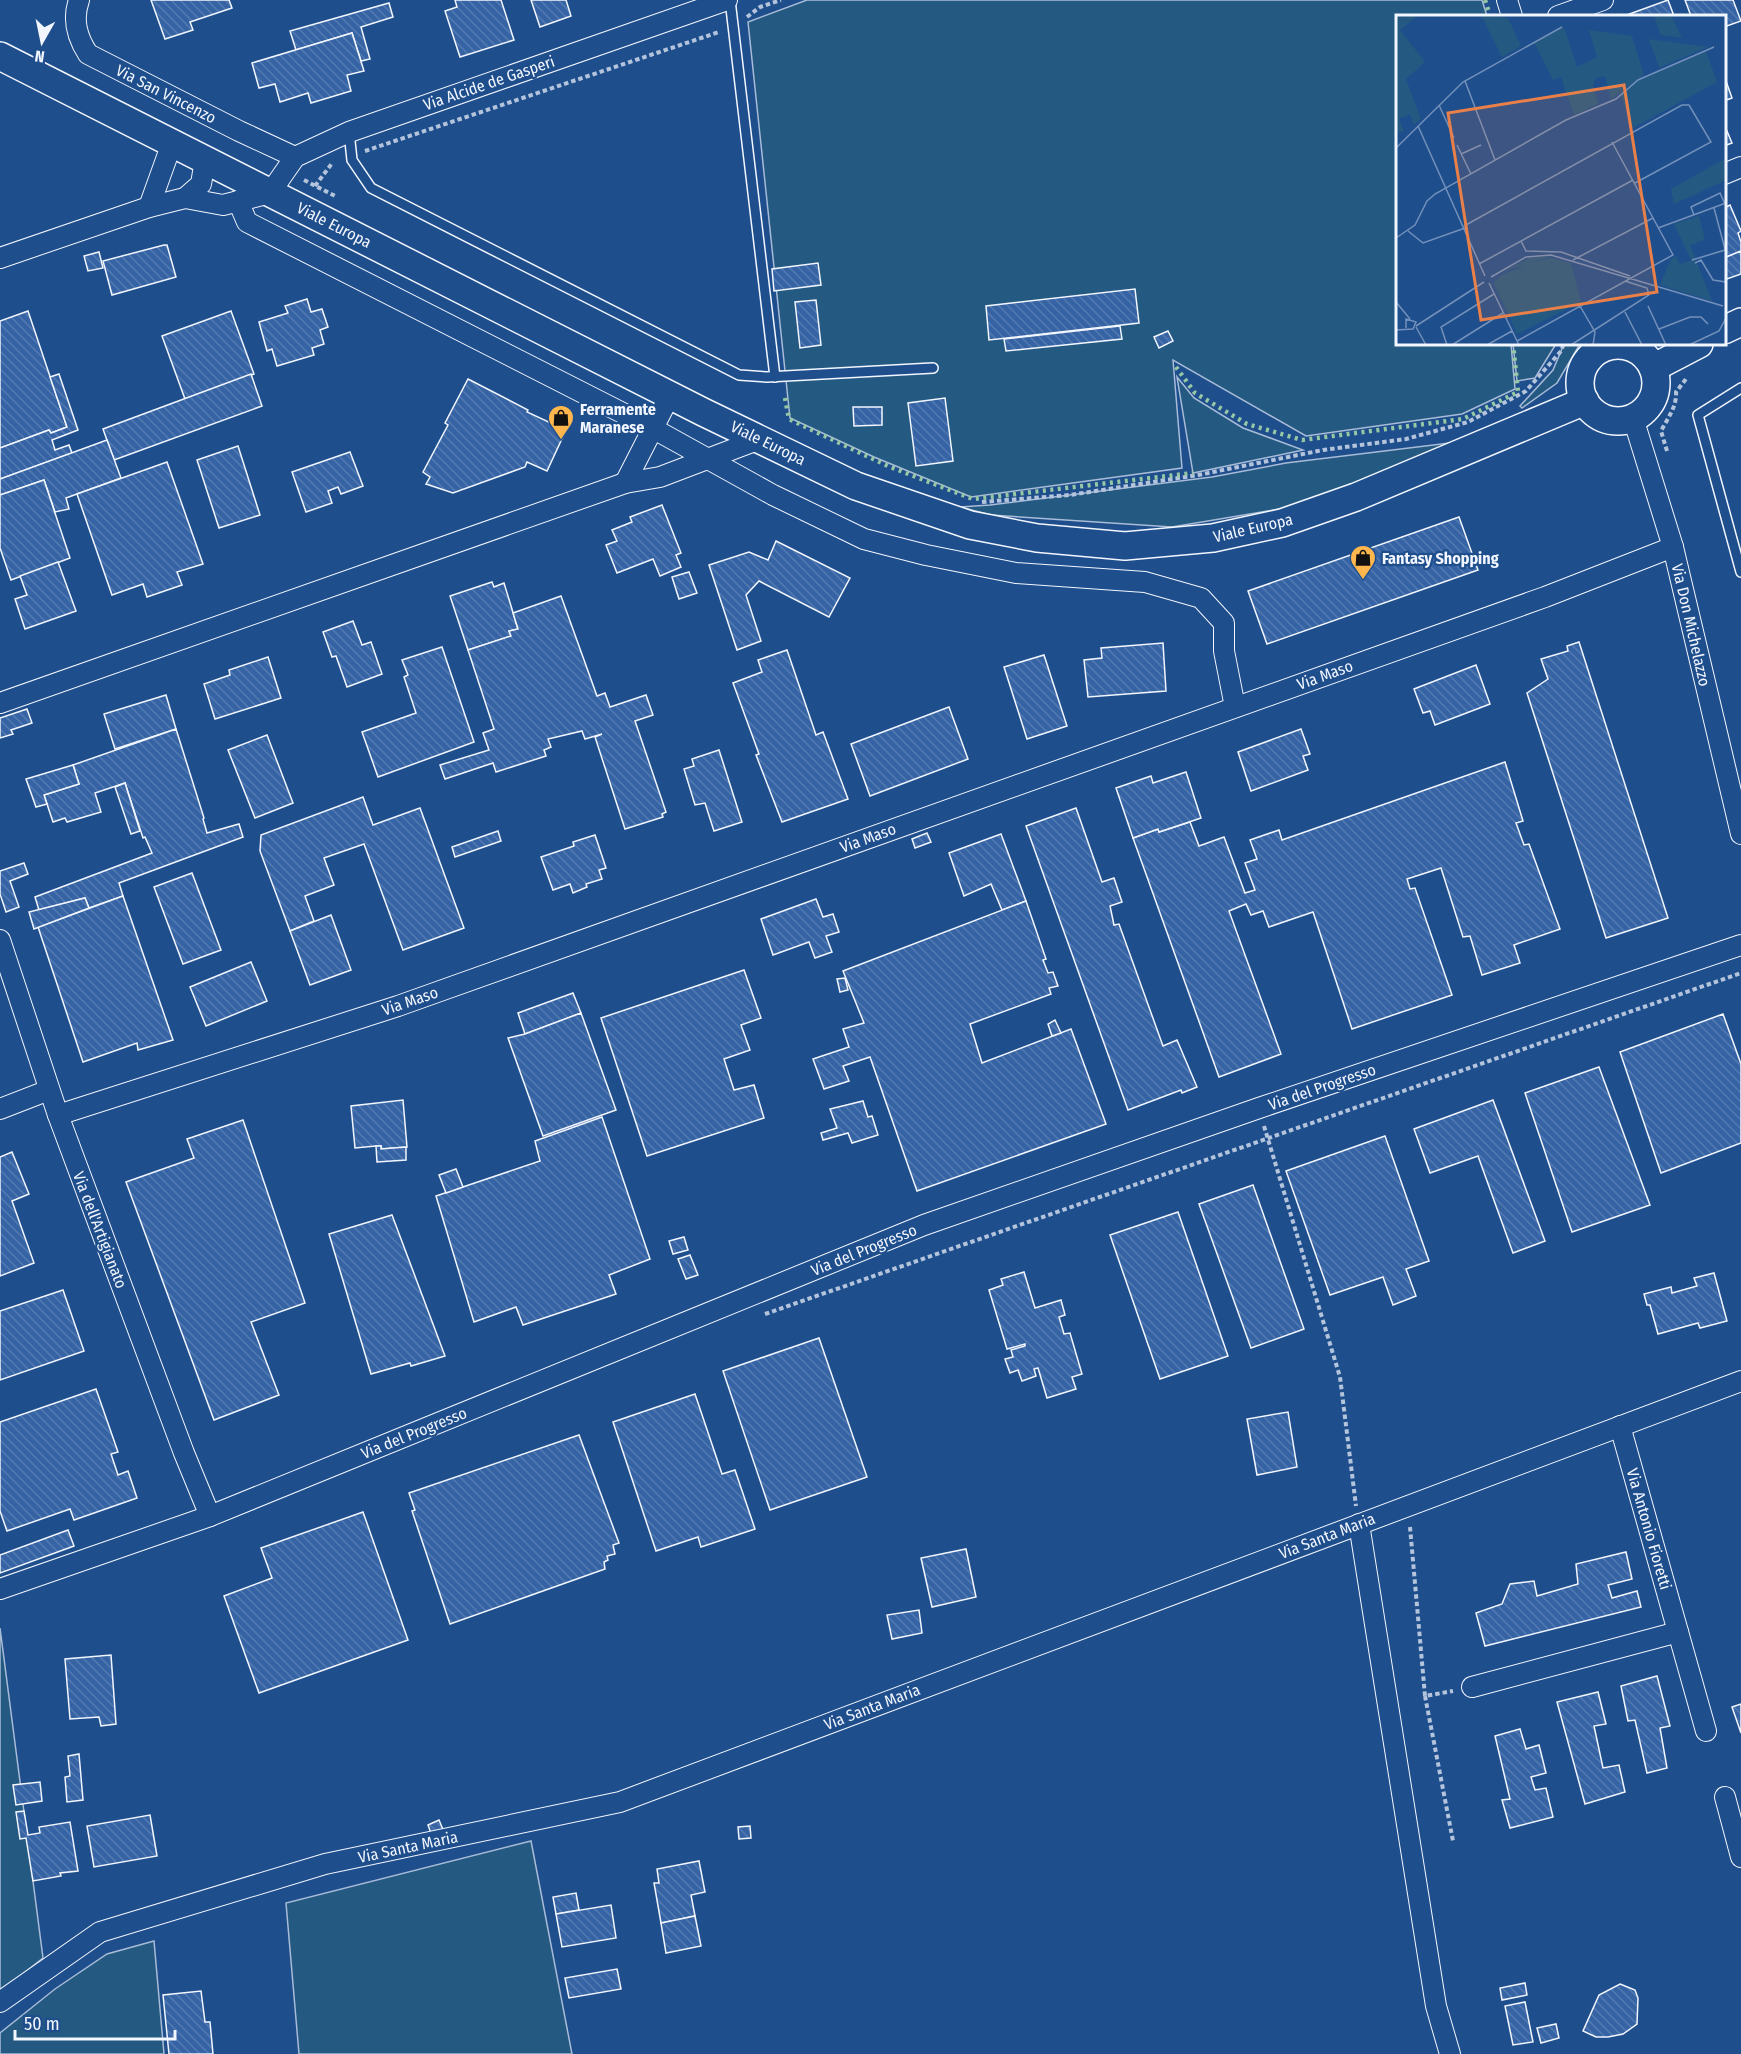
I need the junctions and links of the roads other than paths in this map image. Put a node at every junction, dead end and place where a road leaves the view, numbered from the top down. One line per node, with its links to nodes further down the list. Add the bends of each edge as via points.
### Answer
1 (79, 0): 10 (street, Via San Vincenzo, via 75,20 88,54)
2 (729, 0): 8 (street, Via Alcide de Gasperi); 25 (lane)
3 (1507, 0): 5 (street)
4 (1603, 0): 6 (street)
5 (1512, 15)
6 (1561, 15)
7 (0, 56): 9 (main road, Viale Europa)
8 (349, 132): 10 (street, Via Alcide de Gasperi); 25 (lane, via 352,160 371,188 740,375)
9 (172, 143): 11 (main road, Viale Europa); 17 (street)
10 (295, 157): 14 (street)
11 (205, 160): 14 (main road, Viale Europa); 15 (street, via 201,184)
12 (1741, 167): 13 (street)
13 (1726, 174)
14 (270, 193): 16 (street); 27 (main road, Viale Europa)
15 (185, 198): 16 (street, via 223,205); 17 (street)
16 (238, 201): 30 (street, via 247,222)
17 (149, 207): 18 (street)
18 (0, 258)
19 (1741, 322): 20 (main road)
20 (1726, 330)
21 (1607, 345): 24 (main road, via 1639,351); 28 (main road, via 1583,369 1581,391)
22 (1697, 345): 24 (main road)
23 (933, 368): 25 (lane)
24 (1653, 368): 29 (main road, via 1656,380 1651,403)
25 (775, 377)
26 (1741, 388): 35 (lane, via 1698,415)
27 (670, 395): 30 (street); 31 (main road, Viale Europa)
28 (1585, 401): 29 (main road, via 1601,417 1622,421); 31 (main road, Viale Europa, via 1282,523 1213,538 1125,546 1037,538 970,525 856,486)
29 (1633, 418): 34 (street, Via Don Michelazzo)
30 (654, 429): 32 (street); 33 (street)
31 (760, 439): 32 (street)
32 (708, 459): 33 (street, via 660,477); 37 (street, via 864,539 1016,573 1145,582 1201,598 1224,622 1224,651)
33 (625, 483): 36 (street)
34 (1673, 548): 37 (street, Via Maso); 38 (street, Via Don Michelazzo)
35 (1741, 572)
36 (0, 704)
37 (1235, 707): 43 (street, Via Maso, via 398,1006)
38 (1741, 834)
39 (0, 940): 41 (street, Via dell'Artigianato)
40 (1741, 945): 46 (street, Via del Progresso, via 924,1225)
41 (49, 1090): 42 (street); 43 (street, Via dell'Artigianato)
42 (0, 1109)
43 (58, 1115): 46 (street, Via dell'Artigianato)
44 (1741, 1381): 45 (street, Via Santa Maria)
45 (1620, 1426): 47 (street, Via Santa Maria); 49 (street, Via Antonio Fioretti)
46 (210, 1516): 48 (street, Via del Progresso)
47 (1359, 1524): 54 (street, Via Santa Maria, via 620,1802 325,1864 100,1932); 55 (street, via 1436,2006)
48 (0, 1589)
49 (1678, 1632): 50 (street); 51 (street, Via Antonio Fioretti)
50 (1472, 1687)
51 (1706, 1731)
52 (1725, 1797): 53 (street)
53 (1741, 1857)
54 (0, 2002)
55 (1450, 2054)

